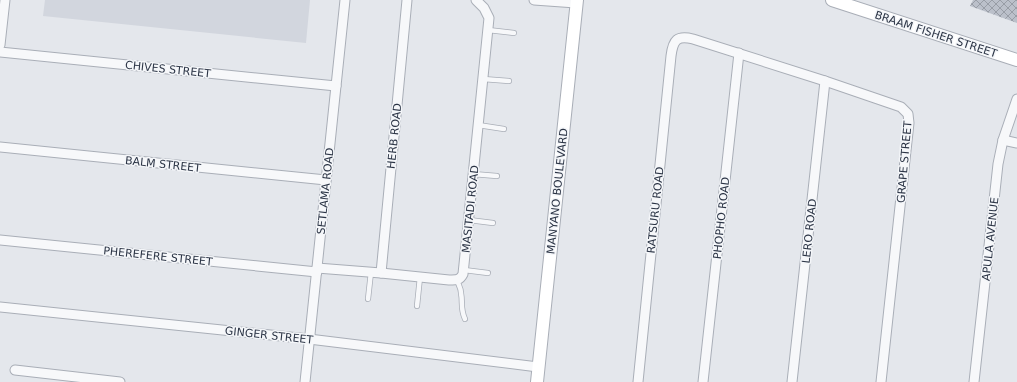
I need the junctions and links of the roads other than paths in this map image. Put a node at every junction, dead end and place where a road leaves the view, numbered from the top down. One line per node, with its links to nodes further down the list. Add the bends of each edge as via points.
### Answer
1 (5, 0): 11 (street)
2 (345, 0): 18 (street, SETLAMA ROAD)
3 (407, 0): 34 (street, HERB ROAD)
4 (476, 0): 8 (street, MASITADI ROAD, via 489,18)
5 (534, 0): 7 (street)
6 (832, 0): 14 (street, BRAAM FISHER STREET)
7 (576, 2): 43 (street, MANYANO BOULEVARD)
8 (488, 30): 9 (lane); 15 (street, MASITADI ROAD)
9 (514, 33)
10 (678, 39): 13 (street, GRAPE STREET, via 693,39); 49 (street, RATSURU ROAD, via 673,45 670,63)
11 (0, 45)
12 (0, 52): 18 (street, CHIVES STREET)
13 (739, 53): 17 (street, GRAPE STREET); 50 (street, PHOPHO ROAD)
14 (1017, 60)
15 (483, 79): 16 (lane); 20 (street, MASITADI ROAD)
16 (509, 81)
17 (826, 81): 51 (street, LERO ROAD); 52 (street, GRAPE STREET, via 901,107 908,114)
18 (336, 86): 27 (street, SETLAMA ROAD)
19 (1017, 99): 22 (street, APULA AVENUE)
20 (478, 125): 21 (lane); 25 (street, MASITADI ROAD)
21 (504, 129)
22 (1003, 140): 23 (street); 53 (street, APULA AVENUE, via 995,187)
23 (1017, 143)
24 (0, 147): 27 (street, BALM STREET)
25 (473, 174): 26 (lane); 28 (street, MASITADI ROAD)
26 (497, 176)
27 (326, 180): 31 (street, SETLAMA ROAD)
28 (469, 220): 29 (lane); 32 (street, MASITADI ROAD)
29 (493, 223)
30 (0, 240): 31 (street, PHEREFERE STREET)
31 (317, 270): 33 (street); 42 (street, SETLAMA ROAD)
32 (464, 270): 35 (lane); 37 (street, MASITADI ROAD)
33 (371, 272): 34 (street); 38 (lane)
34 (381, 273): 36 (street)
35 (488, 273)
36 (420, 277): 37 (street); 39 (lane)
37 (457, 280): 41 (lane, via 462,294 462,313)
38 (368, 299)
39 (417, 306)
40 (0, 307): 42 (street, GINGER STREET)
41 (465, 319)
42 (309, 339): 43 (street, GINGER STREET); 47 (street, SETLAMA ROAD)
43 (538, 367): 48 (street, MANYANO BOULEVARD)
44 (15, 370): 45 (street)
45 (73, 379): 46 (street)
46 (120, 382)
47 (305, 382)
48 (537, 382)
49 (638, 382)
50 (703, 382)
51 (792, 382)
52 (882, 382)
53 (974, 382)

